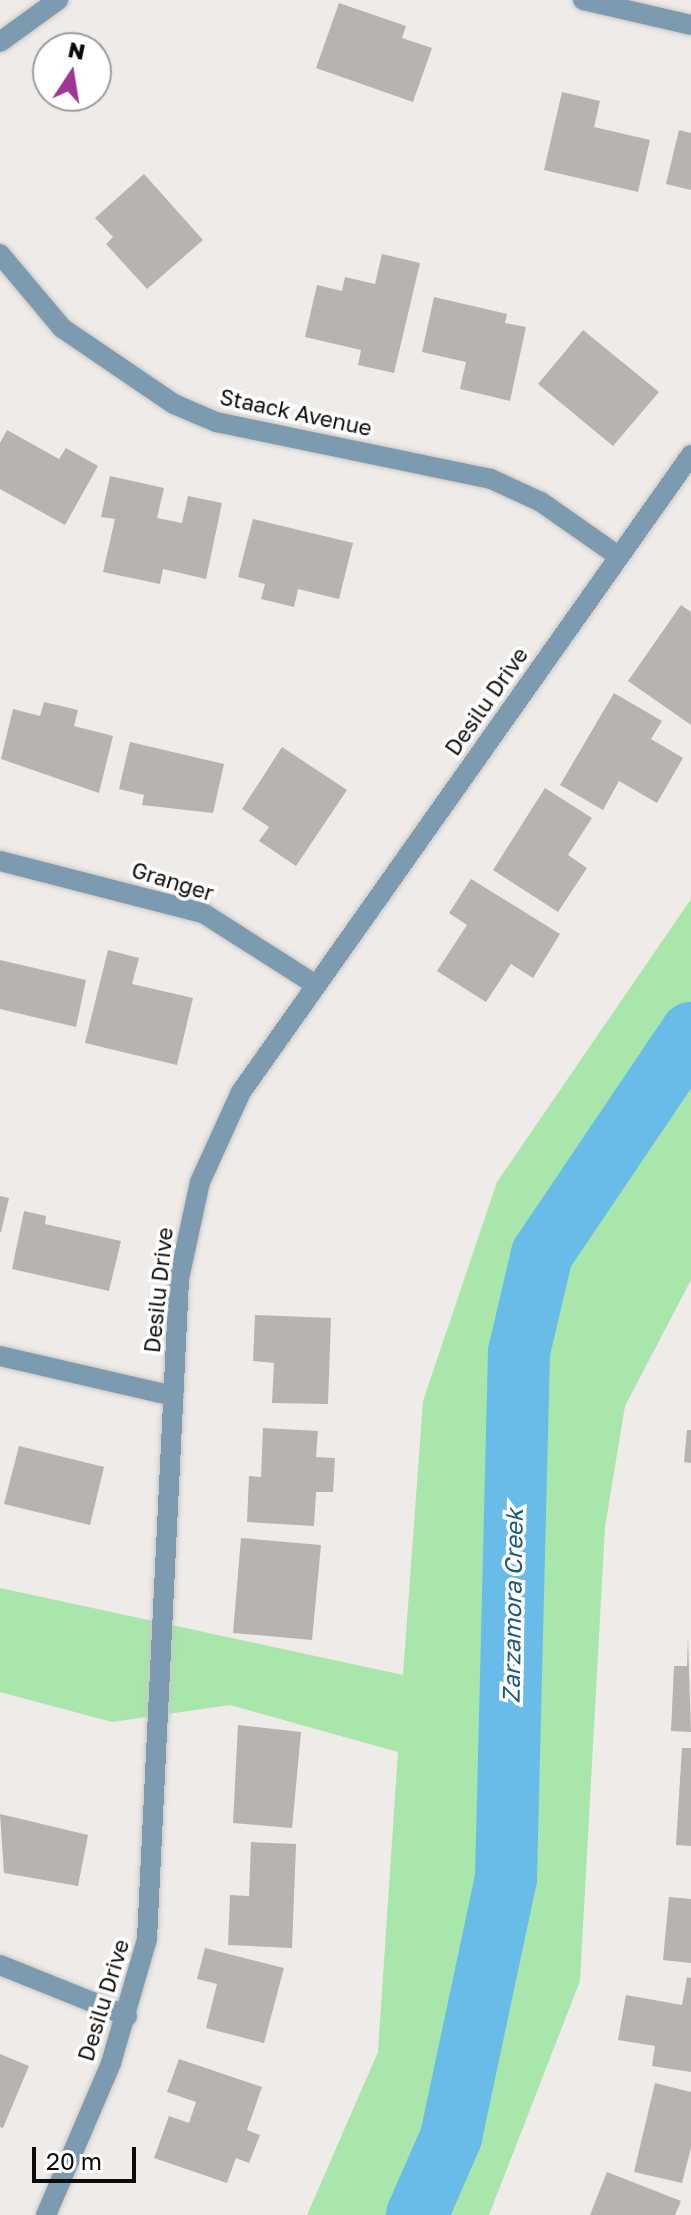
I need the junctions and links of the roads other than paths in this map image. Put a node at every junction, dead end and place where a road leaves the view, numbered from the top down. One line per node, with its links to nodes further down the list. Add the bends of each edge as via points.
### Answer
1 (58, 0): 4 (street)
2 (583, 0): 3 (street)
3 (691, 25)
4 (0, 42)
5 (0, 254): 7 (street, Staack Avenue, via 74,338 174,404 216,422 491,479 541,502)
6 (691, 455): 7 (street, Desilu Drive)
7 (618, 556): 9 (street, Desilu Drive)
8 (0, 861): 9 (street, Granger, via 203,913)
9 (316, 985): 11 (street, Desilu Drive, via 241,1092 200,1182 179,1279)
10 (0, 1356): 11 (street)
11 (173, 1396): 13 (street, Desilu Drive, via 151,1902)
12 (0, 1965): 13 (street)
13 (127, 2016): 14 (street, Desilu Drive)
14 (46, 2215)

